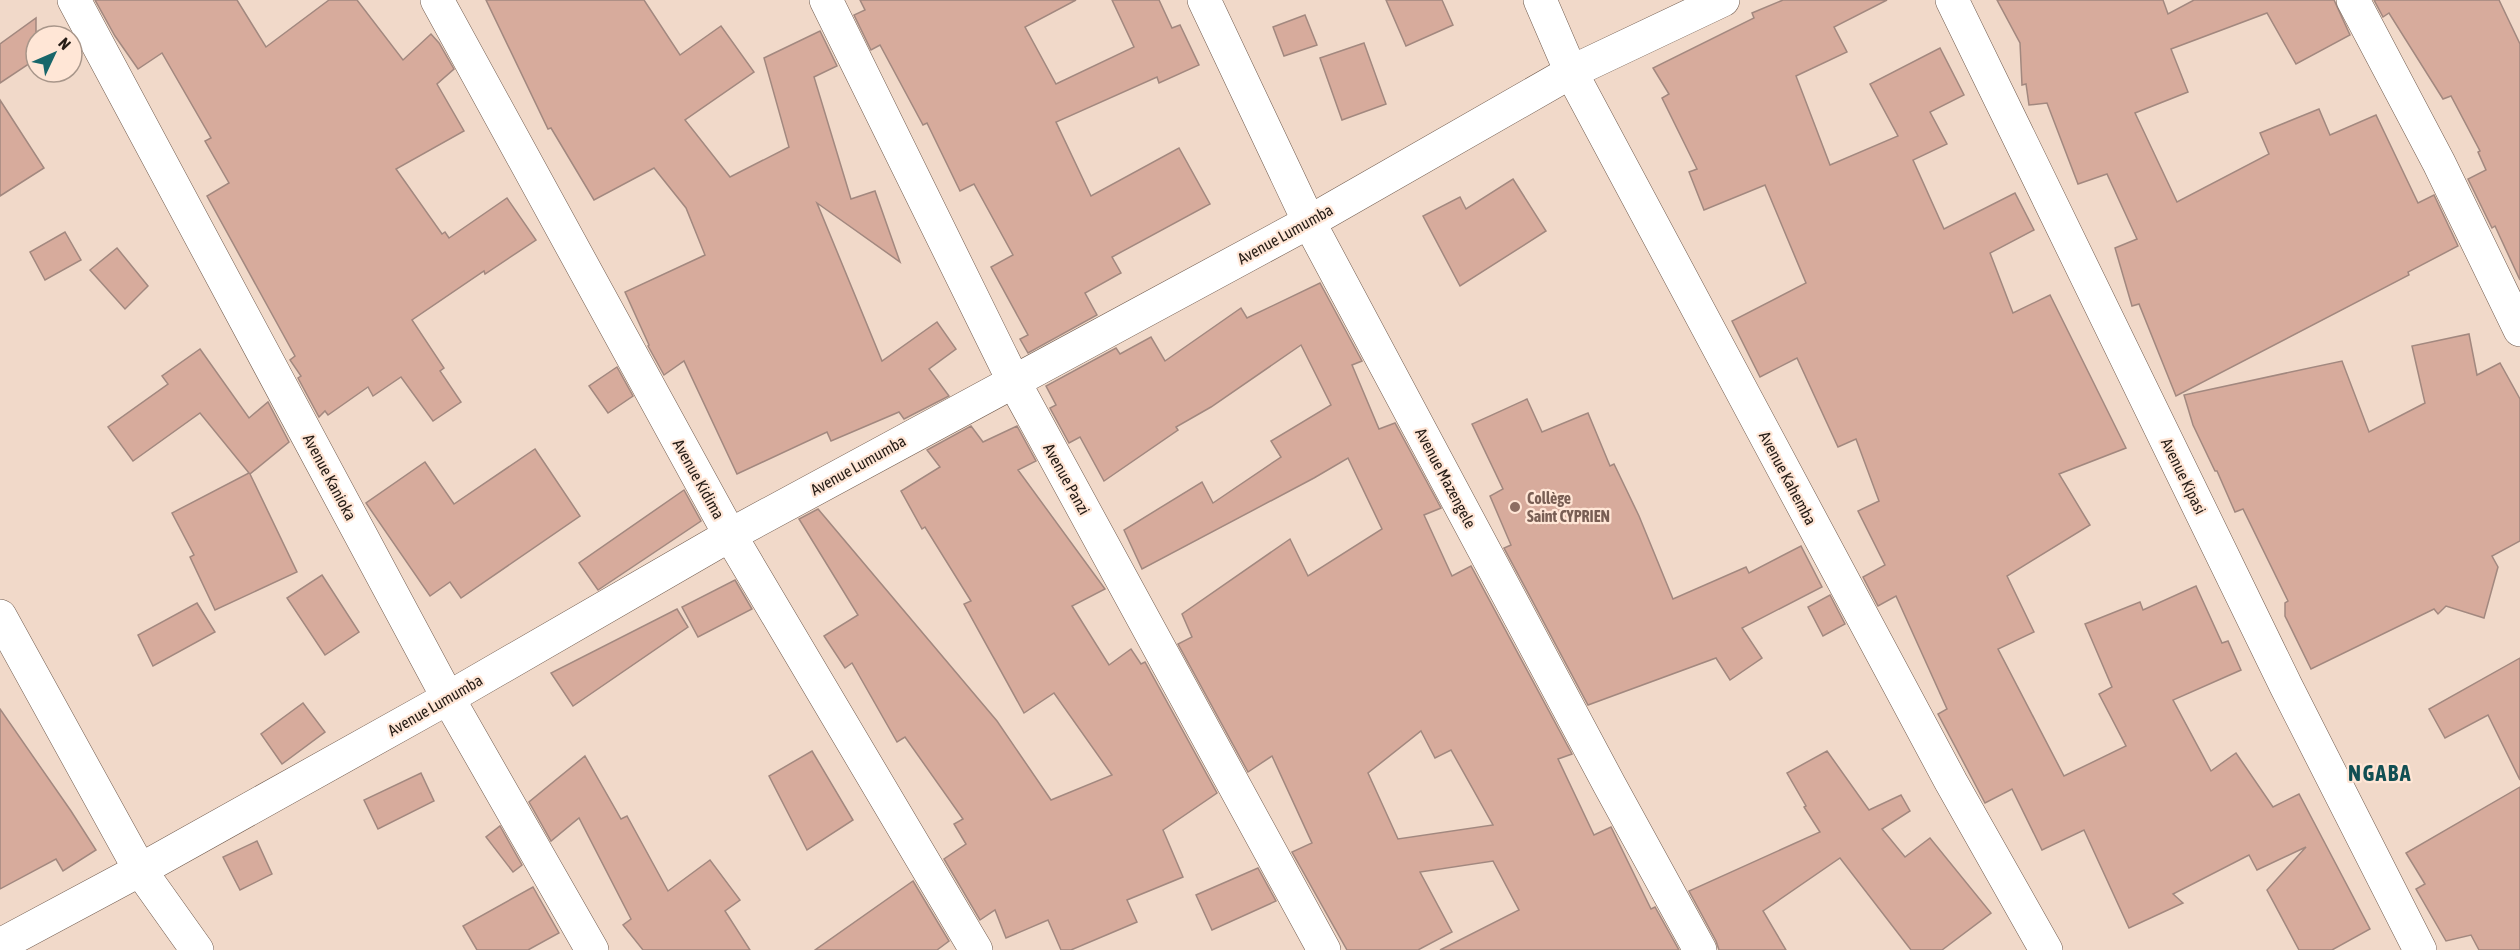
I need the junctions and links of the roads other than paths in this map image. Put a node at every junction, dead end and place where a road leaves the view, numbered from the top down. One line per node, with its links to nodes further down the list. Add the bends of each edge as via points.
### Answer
1 (74, 0): 15 (street, Avenue Kanioka)
2 (437, 0): 13 (street, Avenue Kidima)
3 (826, 0): 12 (street, Avenue Panzi)
4 (1204, 0): 10 (street, Avenue Mazengele)
5 (1540, 0): 9 (street, Avenue Kahemba)
6 (1723, 0): 9 (street, Avenue Lumumba)
7 (1952, 0): 24 (street, Avenue Kipasi, via 2286,686)
8 (2353, 0): 11 (street, via 2439,162)
9 (1570, 72): 10 (street, Avenue Lumumba); 23 (street, Avenue Kahemba, via 1951,782)
10 (1310, 222): 12 (street, Avenue Lumumba); 22 (street, Avenue Mazengele)
11 (2520, 330)
12 (1013, 380): 13 (street, Avenue Lumumba); 21 (street, Avenue Panzi)
13 (730, 535): 15 (street, Avenue Lumumba); 20 (street, Avenue Kidima)
14 (0, 616): 16 (street)
15 (448, 698): 16 (street, Avenue Lumumba); 19 (street, Avenue Kanioka)
16 (140, 870): 17 (street, Avenue Lumumba); 18 (street)
17 (0, 945)
18 (197, 950)
19 (592, 950)
20 (976, 950)
21 (1324, 950)
22 (1700, 950)
23 (2046, 950)
24 (2420, 950)

